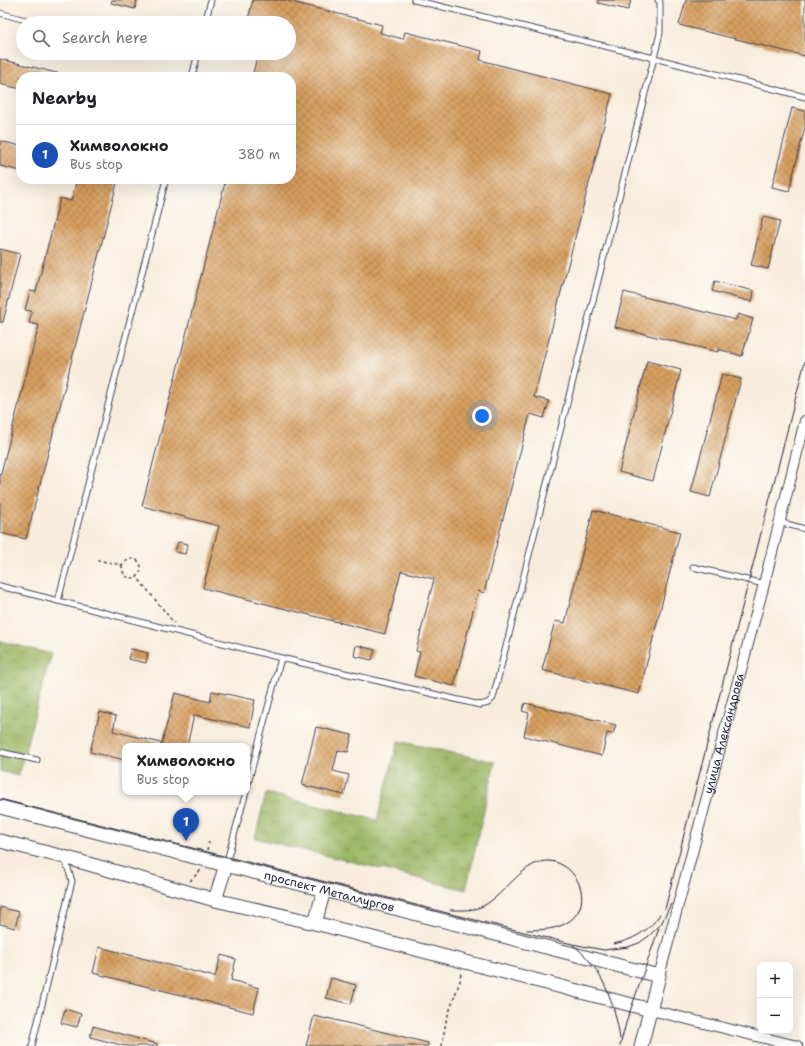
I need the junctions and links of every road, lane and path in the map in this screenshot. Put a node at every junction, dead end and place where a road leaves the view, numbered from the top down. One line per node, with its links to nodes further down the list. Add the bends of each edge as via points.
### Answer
1 (211, 0): 5 (lane)
2 (414, 0): 7 (lane)
3 (658, 0): 7 (lane, via 660,33)
4 (0, 13): 6 (lane)
5 (207, 16)
6 (16, 17)
7 (654, 58): 10 (lane); 23 (lane, via 493,698 488,703 480,705)
8 (196, 60): 9 (lane)
9 (193, 72)
10 (805, 97)
11 (165, 184): 21 (lane)
12 (805, 421): 13 (street, улица Александрова)
13 (779, 522): 14 (lane); 19 (street, улица Александрова)
14 (805, 529)
15 (97, 560): 16 (path)
16 (122, 565): 18 (path, via 125,576); 18 (path, via 129,559 138,561 142,569)
17 (693, 566): 19 (lane)
18 (137, 577): 22 (path)
19 (764, 584): 40 (street, улица Александрова)
20 (0, 586): 21 (lane)
21 (58, 601): 22 (lane)
22 (182, 633): 23 (lane)
23 (281, 658): 26 (lane)
24 (0, 752): 25 (lane)
25 (37, 760)
26 (250, 776)
27 (245, 795): 33 (lane)
28 (0, 808): 33 (street, проспект Металлургов)
29 (0, 841): 32 (street)
30 (209, 842): 31 (path)
31 (206, 853)
32 (64, 857): 37 (street); 42 (lane, via 72,881)
33 (226, 866): 36 (street, проспект Металлургов); 37 (street)
34 (203, 868): 35 (path)
35 (190, 882)
36 (324, 890): 38 (street); 40 (street, проспект Металлургов)
37 (215, 900): 38 (street)
38 (315, 923): 39 (street)
39 (463, 960): 41 (street); 43 (path, via 460,981 446,1021)
40 (659, 976): 41 (street, улица Александрова)
41 (651, 1010): 44 (street, улица Александрова); 45 (street)
42 (32, 1046)
43 (442, 1046)
44 (641, 1046)
45 (797, 1046)

